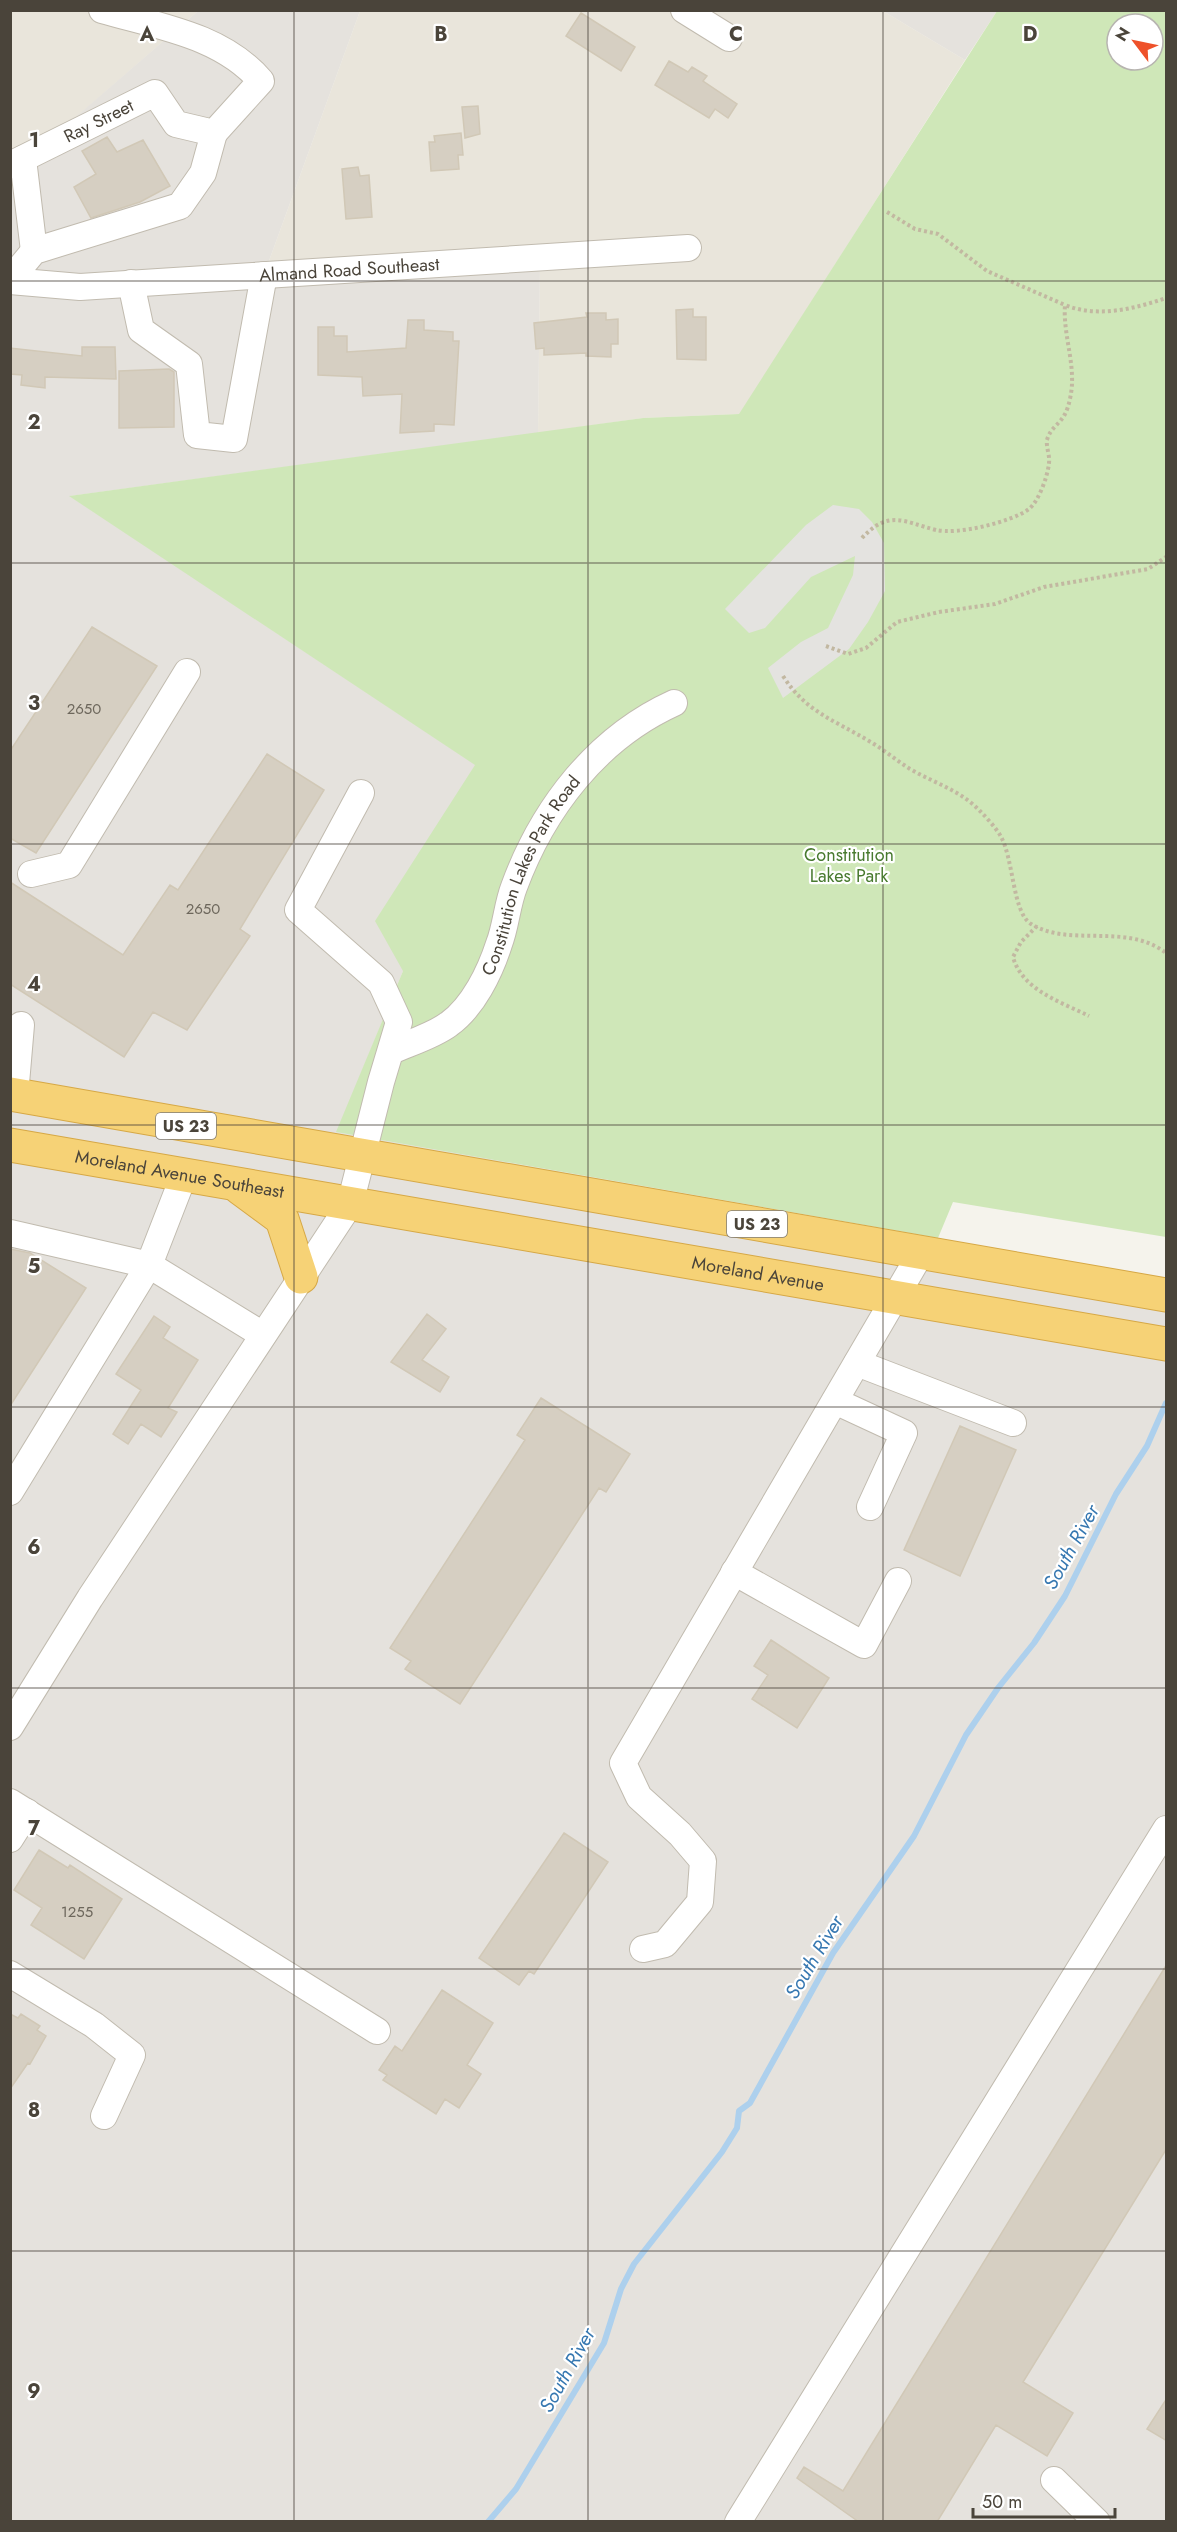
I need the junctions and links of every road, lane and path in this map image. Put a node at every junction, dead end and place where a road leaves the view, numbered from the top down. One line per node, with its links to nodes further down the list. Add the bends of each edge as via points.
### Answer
1 (102, 10): 4 (street, via 202,39 248,65 261,81)
2 (684, 10): 3 (street)
3 (729, 38)
4 (214, 133): 5 (street, Ray Street, via 176,124 155,93); 8 (street, via 203,173 180,206)
5 (17, 162): 8 (street)
6 (887, 212): 13 (path, via 915,229 938,234 987,271)
7 (688, 248): 9 (street, Almand Road Southeast)
8 (34, 251): 10 (street)
9 (264, 275): 11 (street, Almand Road Southeast); 11 (street, via 234,439 197,435 189,364 141,330)
10 (10, 280): 11 (street, Almand Road Southeast, via 80,286)
11 (131, 283)
12 (1167, 298): 13 (path, via 1101,313 1081,312)
13 (1065, 305): 14 (path, via 1072,383 1065,414 1051,430 1047,442 1049,463 1030,508 997,524 963,529 938,531 897,520 875,523)
14 (862, 538)
15 (1167, 557): 16 (path, via 1148,569 1044,587 995,604 897,622 866,648 848,654)
16 (825, 646)
17 (187, 672): 21 (street, via 69,865)
18 (783, 676): 22 (path, via 810,708 911,769 962,794 980,810 1001,836 1013,869 1018,907)
19 (674, 703): 26 (street, Constitution Lakes Park Road, via 618,735 576,775 540,833 514,887 499,945 474,998 448,1025)
20 (361, 793): 26 (street, via 298,910 381,982 399,1022)
21 (31, 874)
22 (1037, 926): 23 (path, via 1051,934 1140,939); 24 (path, via 1013,957 1016,969 1031,986)
23 (1167, 953)
24 (1089, 1016)
25 (21, 1025): 27 (street)
26 (391, 1051): 29 (street)
27 (13, 1095): 29 (highway, US 23)
28 (10, 1145): 30 (highway, Moreland Avenue Southeast)
29 (362, 1157): 32 (street); 34 (highway, US 23)
30 (184, 1175): 31 (highway, Moreland Avenue Southeast); 35 (street)
31 (234, 1183): 32 (highway, Moreland Avenue Southeast); 36 (highway, via 282,1219)
32 (350, 1204): 36 (street); 38 (highway, Moreland Avenue)
33 (10, 1233): 35 (street)
34 (921, 1253): 37 (highway, US 23); 38 (street)
35 (149, 1265): 39 (street); 44 (street)
36 (302, 1277): 39 (street)
37 (1159, 1294)
38 (896, 1298): 40 (highway, Moreland Avenue); 41 (street)
39 (263, 1335): 48 (street)
40 (1167, 1344)
41 (857, 1363): 42 (street); 43 (street)
42 (835, 1401): 45 (street, via 904,1433); 46 (street)
43 (1013, 1423)
44 (10, 1492)
45 (870, 1507)
46 (734, 1572): 47 (street, via 864,1645); 52 (street, via 623,1763 639,1797 704,1860 700,1902 665,1944)
47 (898, 1581)
48 (10, 1727)
49 (19, 1807): 51 (street); 54 (street)
50 (1167, 1829): 57 (street)
51 (10, 1839)
52 (642, 1949)
53 (10, 1974): 55 (street, via 94,2025 132,2055)
54 (376, 2031)
55 (104, 2116)
56 (1054, 2480): 58 (street)
57 (738, 2522)
58 (1097, 2522)

